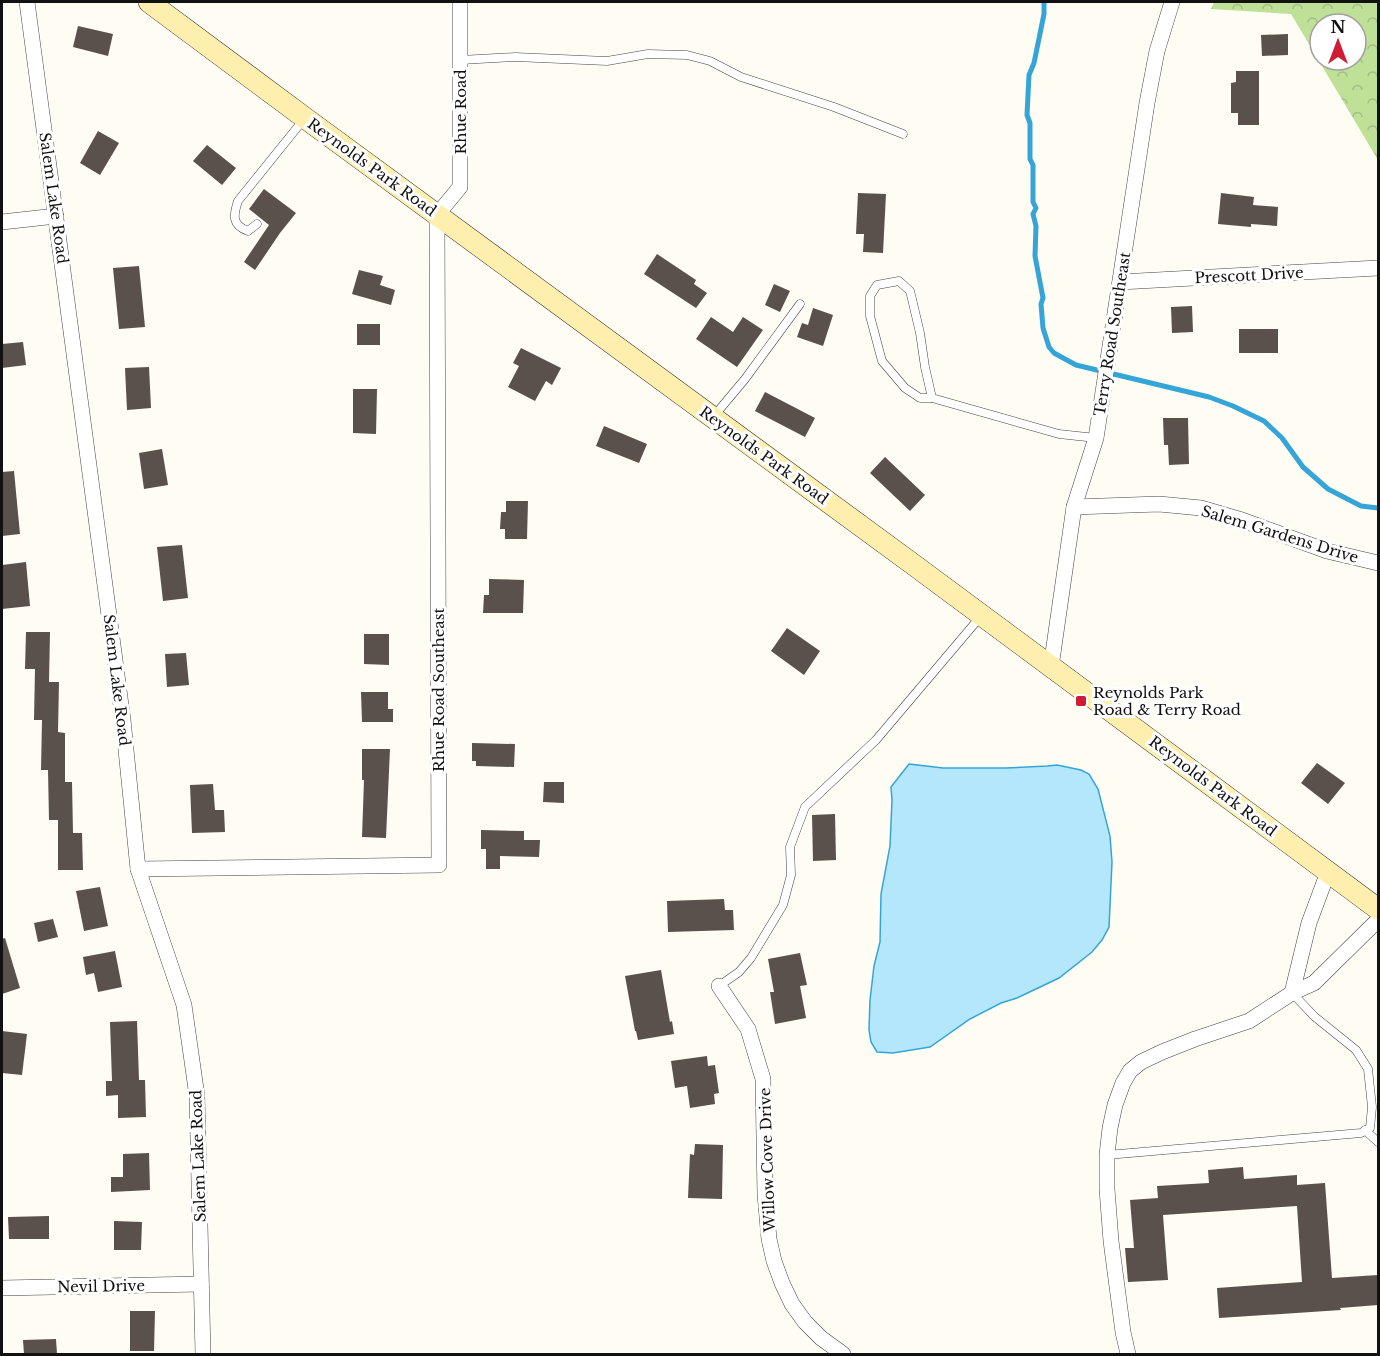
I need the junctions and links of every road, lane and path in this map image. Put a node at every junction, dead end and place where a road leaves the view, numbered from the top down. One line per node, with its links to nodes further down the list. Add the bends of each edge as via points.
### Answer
1 (27, 2): 9 (street, Salem Lake Road)
2 (149, 2): 6 (main road, Reynolds Park Road)
3 (460, 2): 5 (street, Rhue Road)
4 (1172, 2): 13 (street, Terry Road Southeast, via 1147,103)
5 (460, 60): 7 (lane, via 515,57 607,62 648,54 687,55); 8 (street, Rhue Road, via 460,187)
6 (305, 118): 8 (main road, Reynolds Park Road); 11 (lane, via 238,201 234,219 240,228 248,231)
7 (903, 134)
8 (437, 215): 16 (main road, Reynolds Park Road); 22 (street, Rhue Road Southeast, via 439,866)
9 (56, 216): 10 (street); 22 (street, Salem Lake Road, via 123,720)
10 (2, 222)
11 (257, 224)
12 (1378, 268): 13 (street, Prescott Drive)
13 (1120, 282): 17 (street, Terry Road Southeast)
14 (800, 304): 16 (lane)
15 (932, 398): 15 (lane, via 910,291 899,281 877,285 870,296 870,316 882,361 905,388 920,398); 17 (lane, via 1059,434)
16 (713, 418): 20 (main road, Reynolds Park Road)
17 (1096, 438): 18 (street, Terry Road Southeast)
18 (1074, 507): 19 (street, Salem Gardens Drive, via 1158,504 1201,508 1327,551); 21 (street, Terry Road Southeast)
19 (1378, 563)
20 (982, 615): 21 (main road, Reynolds Park Road); 26 (lane, via 876,740 805,807 790,847 791,875 783,905 751,958)
21 (1051, 667): 23 (main road, Reynolds Park Road)
22 (138, 869): 31 (street, Salem Lake Road, via 186,1016 197,1095)
23 (1328, 872): 24 (main road, Reynolds Park Road); 27 (street, via 1309,923)
24 (1378, 909)
25 (1378, 920): 27 (street, via 1314,983)
26 (719, 986): 34 (street, Willow Cove Drive, via 748,1029 763,1079 765,1194 774,1261 792,1304 805,1322)
27 (1292, 993): 28 (lane, via 1356,1050 1368,1069 1372,1107 1370,1128); 30 (street, via 1249,1022 1162,1052 1130,1071 1115,1105)
28 (1365, 1130): 29 (lane); 30 (lane)
29 (1378, 1142)
30 (1107, 1155): 35 (street, via 1111,1241)
31 (201, 1284): 32 (street, Nevil Drive); 33 (street, Salem Lake Road)
32 (2, 1288)
33 (203, 1354)
34 (843, 1354)
35 (1128, 1354)

